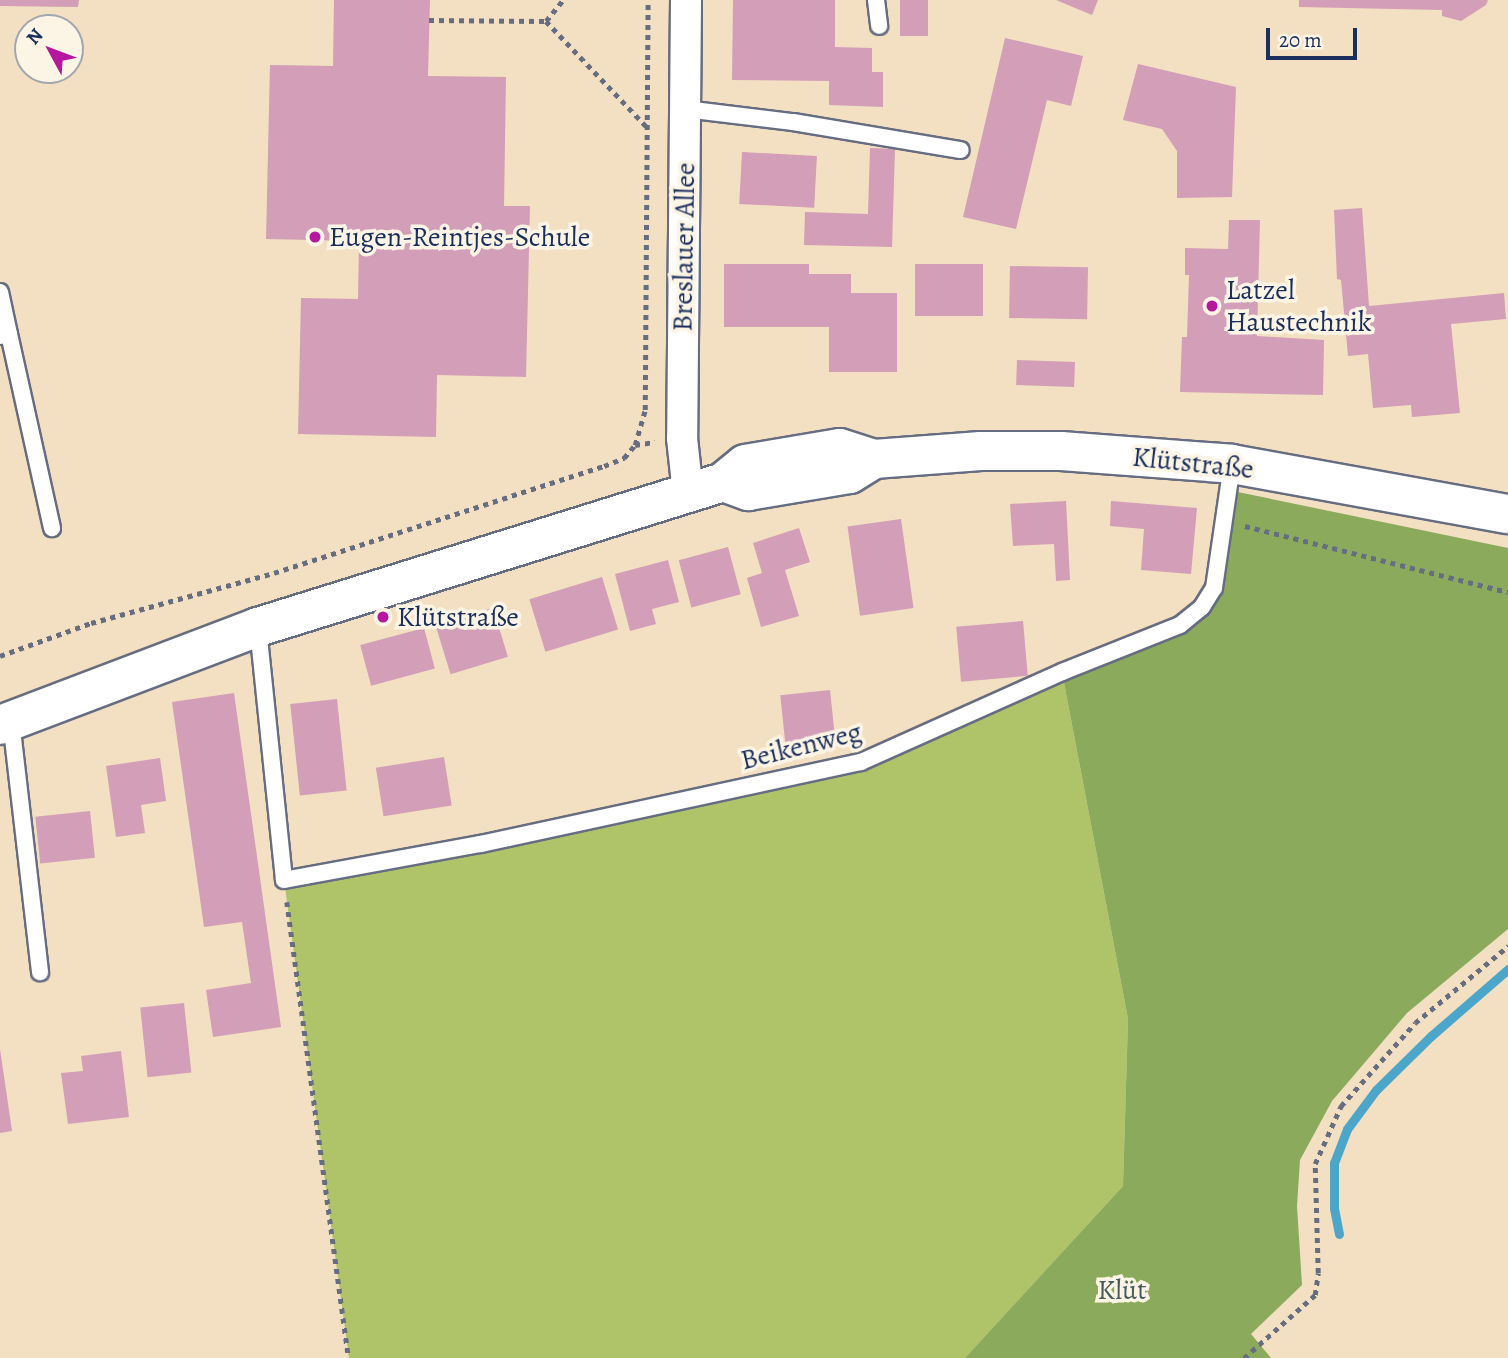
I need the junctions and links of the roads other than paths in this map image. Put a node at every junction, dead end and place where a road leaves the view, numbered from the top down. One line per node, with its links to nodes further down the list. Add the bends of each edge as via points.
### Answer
1 (686, 0): 4 (street, Breslauer Allee)
2 (876, 0): 3 (lane)
3 (879, 26)
4 (685, 109): 5 (lane); 9 (street, Breslauer Allee, via 682,438)
5 (961, 150)
6 (0, 292): 7 (lane)
7 (5, 335): 11 (lane)
8 (1232, 464): 9 (main road, Klütstraße, via 1061,451 874,459 840,448 745,464); 10 (main road, Klütstraße); 12 (lane, Beikenweg, via 1214,588 1202,607 1180,625 861,762 481,844 284,880)
9 (705, 488): 12 (main road, Klütstraße)
10 (1508, 514)
11 (52, 528)
12 (258, 627): 13 (main road, Klütstraße)
13 (6, 723): 14 (lane)
14 (40, 972)

